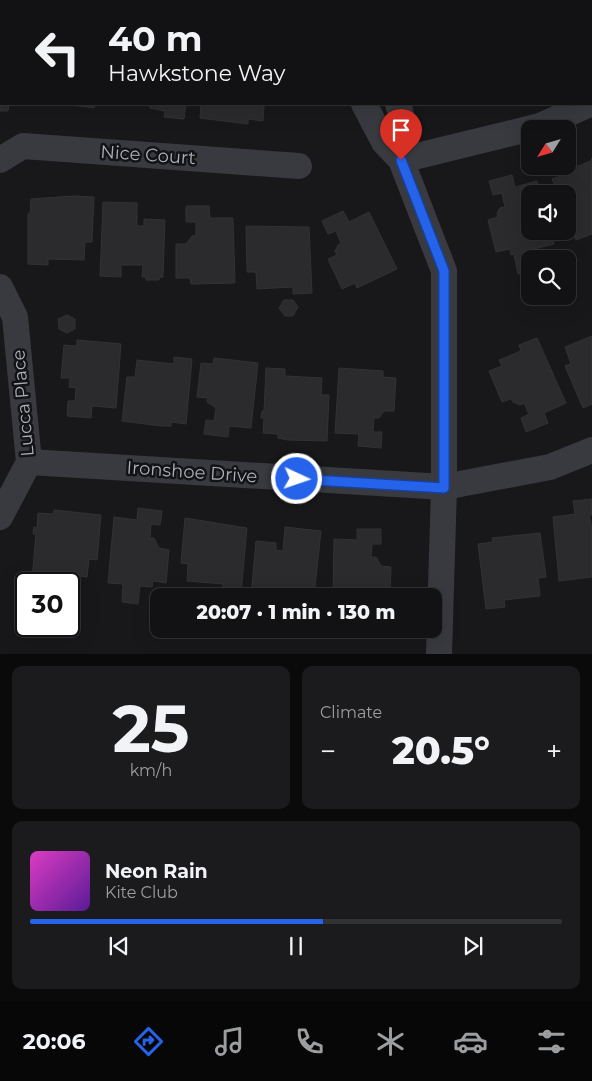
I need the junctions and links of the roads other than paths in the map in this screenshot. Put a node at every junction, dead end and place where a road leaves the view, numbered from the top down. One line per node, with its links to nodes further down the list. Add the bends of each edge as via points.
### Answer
1 (365, 105): 5 (street, via 384,142)
2 (398, 105): 5 (street, via 404,125)
3 (590, 105): 5 (street, via 540,126)
4 (0, 160): 6 (street, Nice Court, via 23,146)
5 (401, 160): 10 (street, via 444,271)
6 (299, 166)
7 (0, 287): 9 (street, Lucca Place, via 15,316)
8 (592, 450): 10 (street, Ironshoe Drive, via 550,467)
9 (29, 462): 10 (street, Ironshoe Drive); 11 (street, Lucca Place)
10 (444, 488): 12 (street)
11 (0, 517)
12 (439, 654)

